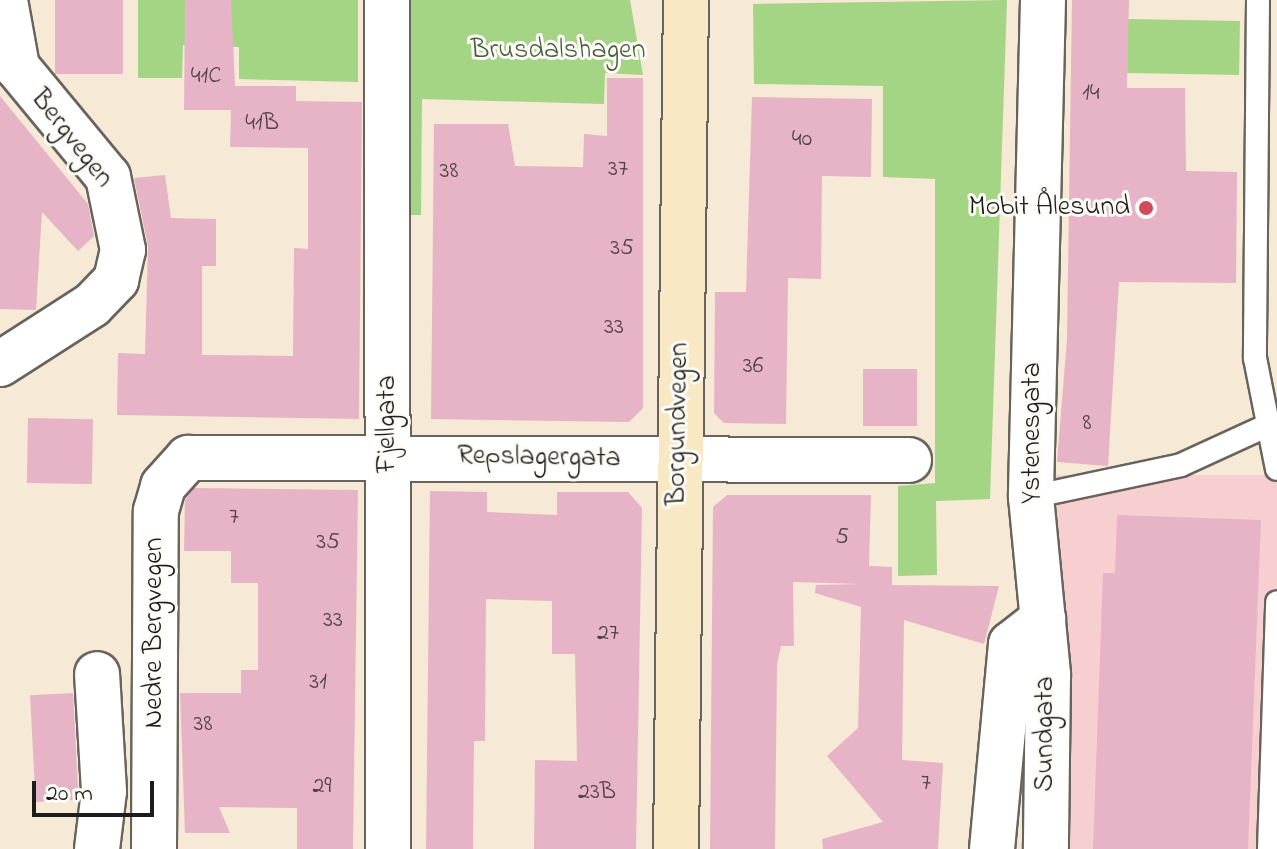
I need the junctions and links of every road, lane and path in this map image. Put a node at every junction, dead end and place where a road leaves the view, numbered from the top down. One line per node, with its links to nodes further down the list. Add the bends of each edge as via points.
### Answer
1 (5, 0): 6 (street, Bergvegen, via 17,67 108,177 123,250 116,280 92,305)
2 (387, 0): 8 (street, Fjellgata)
3 (686, 0): 9 (main road, Borgundvegen)
4 (1043, 0): 13 (street, Ystenesgata)
5 (1258, 0): 7 (lane, via 1255,358)
6 (0, 364)
7 (1268, 425): 12 (lane); 13 (lane, via 1181,465)
8 (388, 455): 9 (street, Repslagergata); 11 (street, Repslagergata, via 207,454); 19 (street, Fjellgata)
9 (678, 460): 10 (street, Repslagergata); 20 (main road, Borgundvegen)
10 (909, 460)
11 (174, 469): 18 (street, Nedre Bergvegen, via 156,511)
12 (1277, 469)
13 (1031, 497): 15 (street, Ystenesgata)
14 (1277, 602): 23 (lane)
15 (1043, 619): 21 (street, via 1011,644); 22 (street, Sundgata)
16 (97, 674): 17 (street, via 104,791)
17 (97, 849)
18 (154, 849)
19 (388, 849)
20 (676, 849)
21 (992, 849)
22 (1046, 849)
23 (1269, 849)

